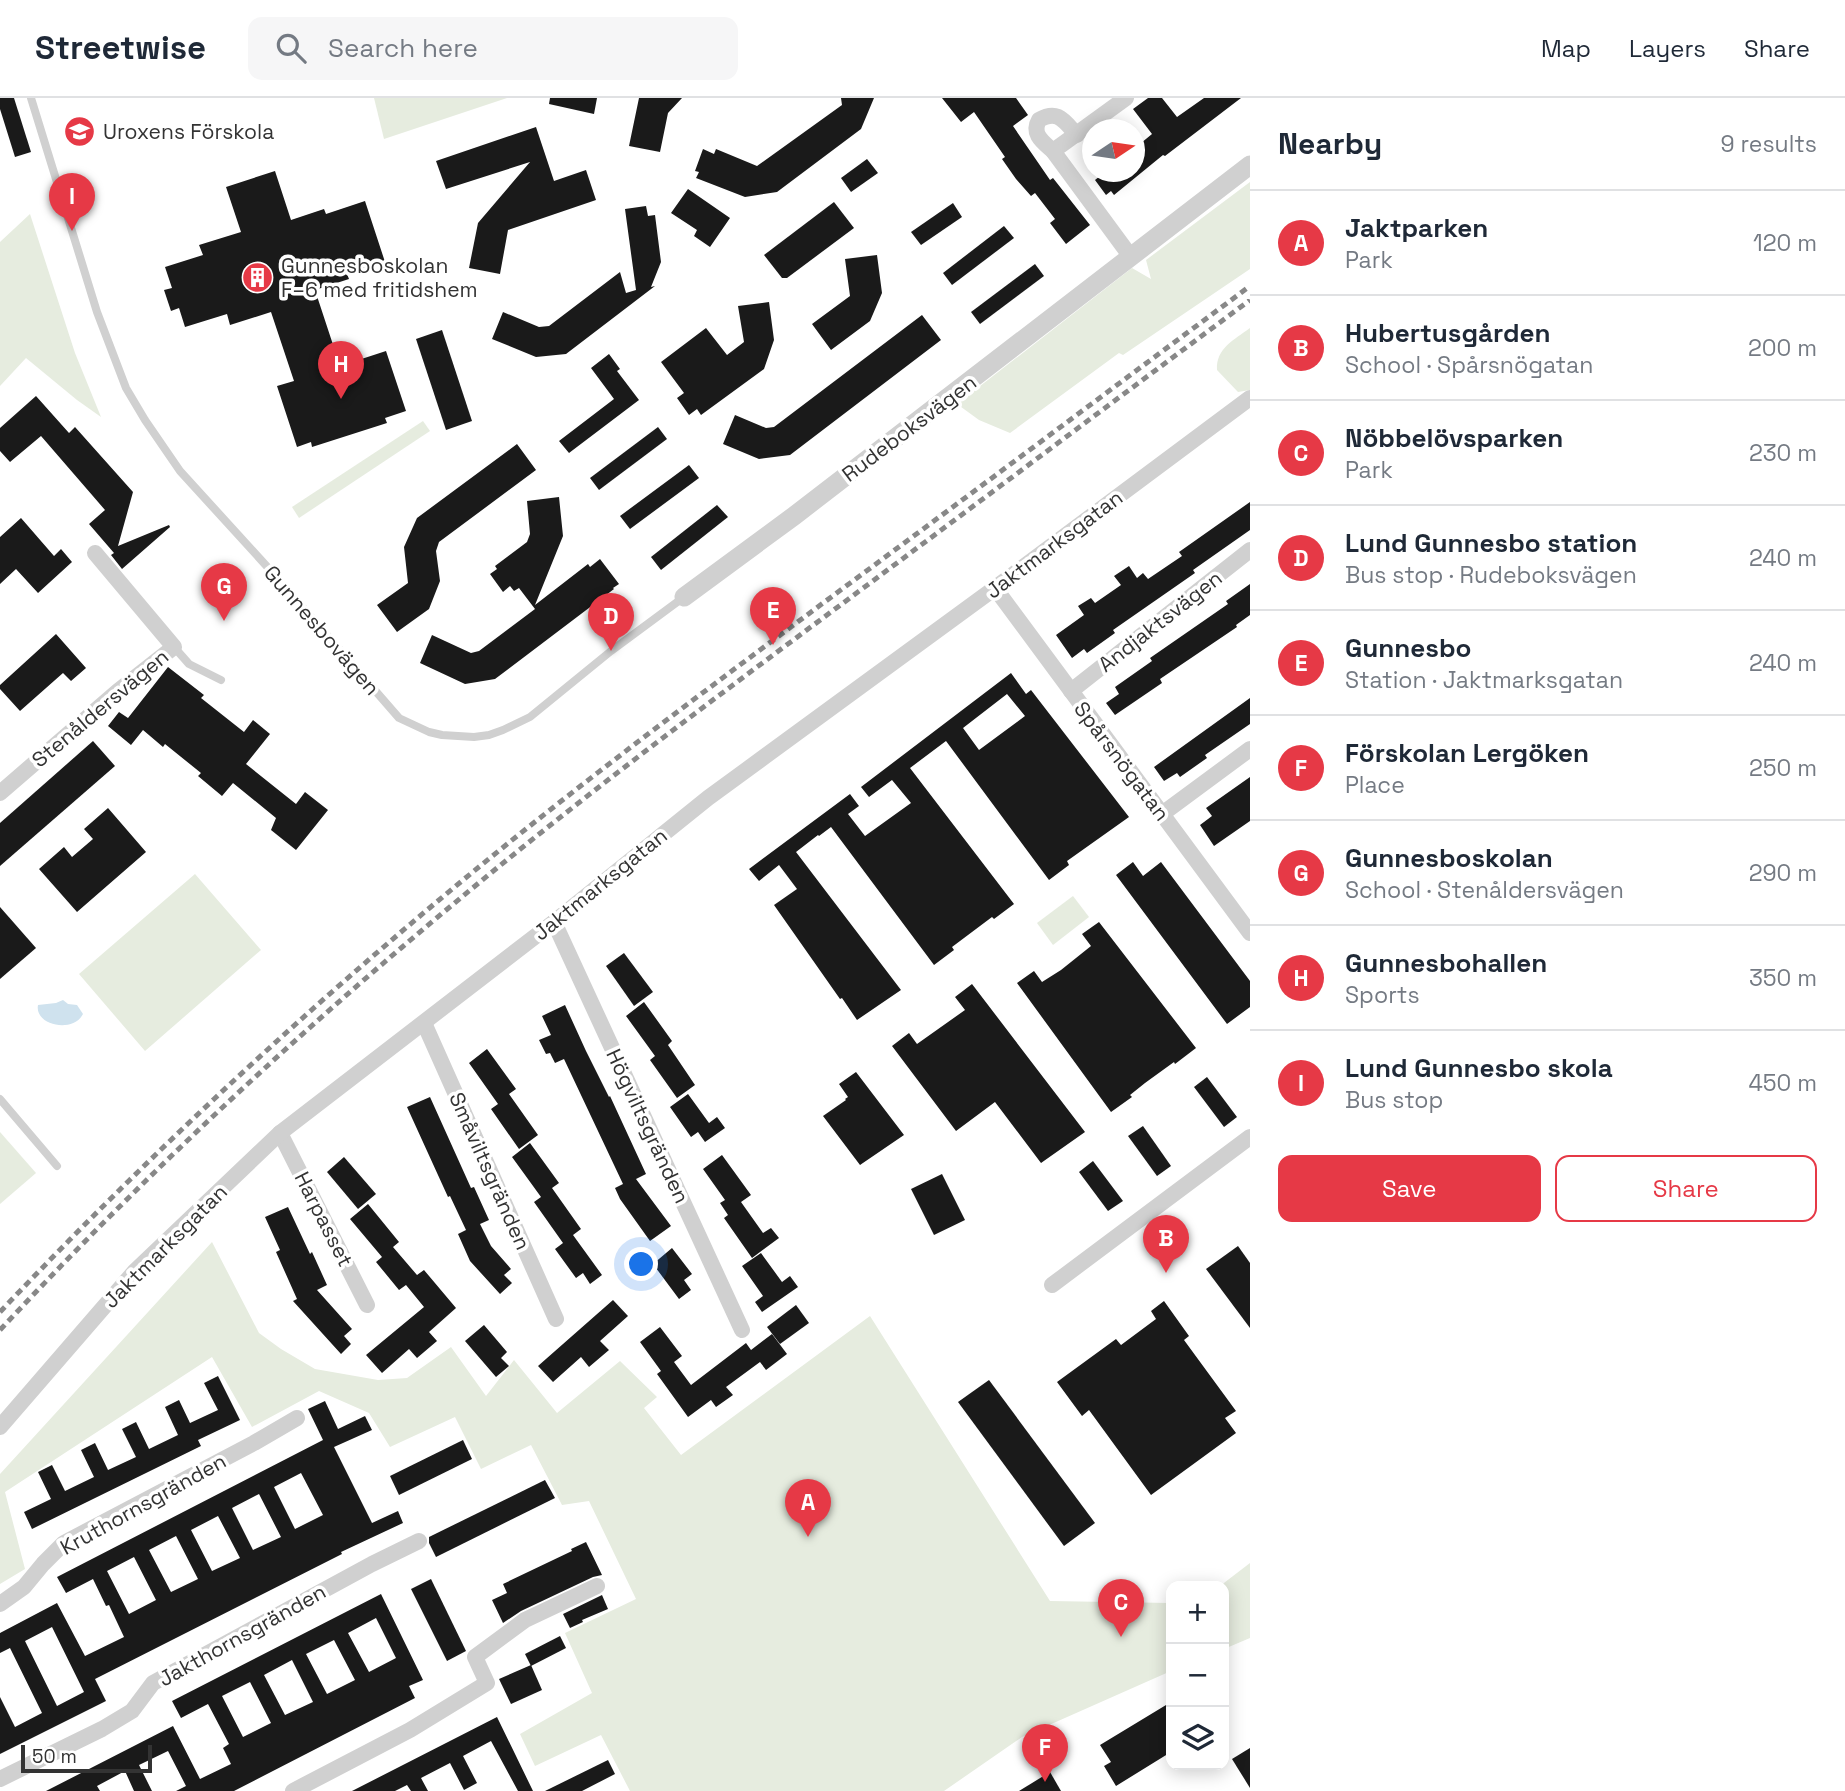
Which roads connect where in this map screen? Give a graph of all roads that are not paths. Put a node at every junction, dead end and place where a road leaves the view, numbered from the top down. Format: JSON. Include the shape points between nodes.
{"nodes":[{"id":1,"x":31,"y":98,"type":"edge"},
{"id":2,"x":1126,"y":98,"type":"edge"},
{"id":3,"x":1077,"y":135,"type":"junction"},
{"id":4,"x":1053,"y":152,"type":"junction"},
{"id":5,"x":1250,"y":165,"type":"edge"},
{"id":6,"x":1131,"y":257,"type":"junction"},
{"id":7,"x":1250,"y":398,"type":"edge"},
{"id":8,"x":1250,"y":551,"type":"edge"},
{"id":9,"x":95,"y":553,"type":"dead end"},
{"id":10,"x":995,"y":588,"type":"junction"},
{"id":11,"x":684,"y":597,"type":"joint"},
{"id":12,"x":174,"y":647,"type":"junction"},
{"id":13,"x":220,"y":680,"type":"dead end"},
{"id":14,"x":1070,"y":691,"type":"junction"},
{"id":15,"x":1250,"y":749,"type":"edge"},
{"id":16,"x":0,"y":793,"type":"edge"},
{"id":17,"x":1162,"y":814,"type":"junction"},
{"id":18,"x":554,"y":922,"type":"junction"},
{"id":19,"x":1250,"y":933,"type":"edge"},
{"id":20,"x":424,"y":1023,"type":"junction"},
{"id":21,"x":0,"y":1099,"type":"edge"},
{"id":22,"x":280,"y":1133,"type":"junction"},
{"id":23,"x":1250,"y":1138,"type":"edge"},
{"id":24,"x":57,"y":1166,"type":"dead end"},
{"id":25,"x":1052,"y":1285,"type":"dead end"},
{"id":26,"x":367,"y":1304,"type":"dead end"},
{"id":27,"x":556,"y":1320,"type":"dead end"},
{"id":28,"x":741,"y":1331,"type":"dead end"},
{"id":29,"x":297,"y":1418,"type":"dead end"},
{"id":30,"x":0,"y":1427,"type":"edge"},
{"id":31,"x":419,"y":1541,"type":"dead end"},
{"id":32,"x":597,"y":1586,"type":"dead end"},
{"id":33,"x":0,"y":1604,"type":"edge"},
{"id":34,"x":0,"y":1779,"type":"edge"},
{"id":35,"x":293,"y":1791,"type":"edge"}],
"edges":[{"from":1,"to":11,"type":"lane","name":"Gunnesbovägen","via":[[97,312],[126,388],[180,471],[399,718],[442,735],[474,737],[503,730],[530,716]]},
{"from":2,"to":3,"type":"street"},
{"from":3,"to":4,"type":"street"},
{"from":3,"to":4,"type":"street","via":[[1060,117],[1038,120],[1035,131]]},
{"from":4,"to":6,"type":"street"},
{"from":5,"to":6,"type":"street","name":"Rudeboksvägen"},
{"from":6,"to":11,"type":"street","name":"Rudeboksvägen"},
{"from":7,"to":10,"type":"street","name":"Jaktmarksgatan"},
{"from":8,"to":14,"type":"street","name":"Andjaktsvägen"},
{"from":9,"to":12,"type":"street","name":"Stenåldersvägen"},
{"from":10,"to":14,"type":"street","name":"Spårsnögatan"},
{"from":10,"to":18,"type":"street","name":"Jaktmarksgatan","via":[[719,790]]},
{"from":12,"to":13,"type":"lane","via":[[189,664]]},
{"from":12,"to":16,"type":"street","name":"Stenåldersvägen"},
{"from":14,"to":17,"type":"street","name":"Spårsnögatan"},
{"from":15,"to":17,"type":"street"},
{"from":17,"to":19,"type":"street","name":"Spårsnögatan"},
{"from":18,"to":20,"type":"street","name":"Jaktmarksgatan"},
{"from":18,"to":28,"type":"street","name":"Högviltsgränden"},
{"from":20,"to":22,"type":"street","name":"Jaktmarksgatan"},
{"from":20,"to":27,"type":"street","name":"Småviltsgränden"},
{"from":21,"to":24,"type":"lane"},
{"from":22,"to":26,"type":"street","name":"Harpasset"},
{"from":22,"to":30,"type":"street","name":"Jaktmarksgatan","via":[[135,1271]]},
{"from":23,"to":25,"type":"street"},
{"from":29,"to":33,"type":"street","name":"Kruthornsgränden","via":[[64,1543],[24,1587]]},
{"from":31,"to":34,"type":"street","name":"Jakthornsgränden","via":[[153,1683],[132,1711]]},
{"from":32,"to":35,"type":"street","via":[[525,1620],[475,1657],[488,1683]]}]}
